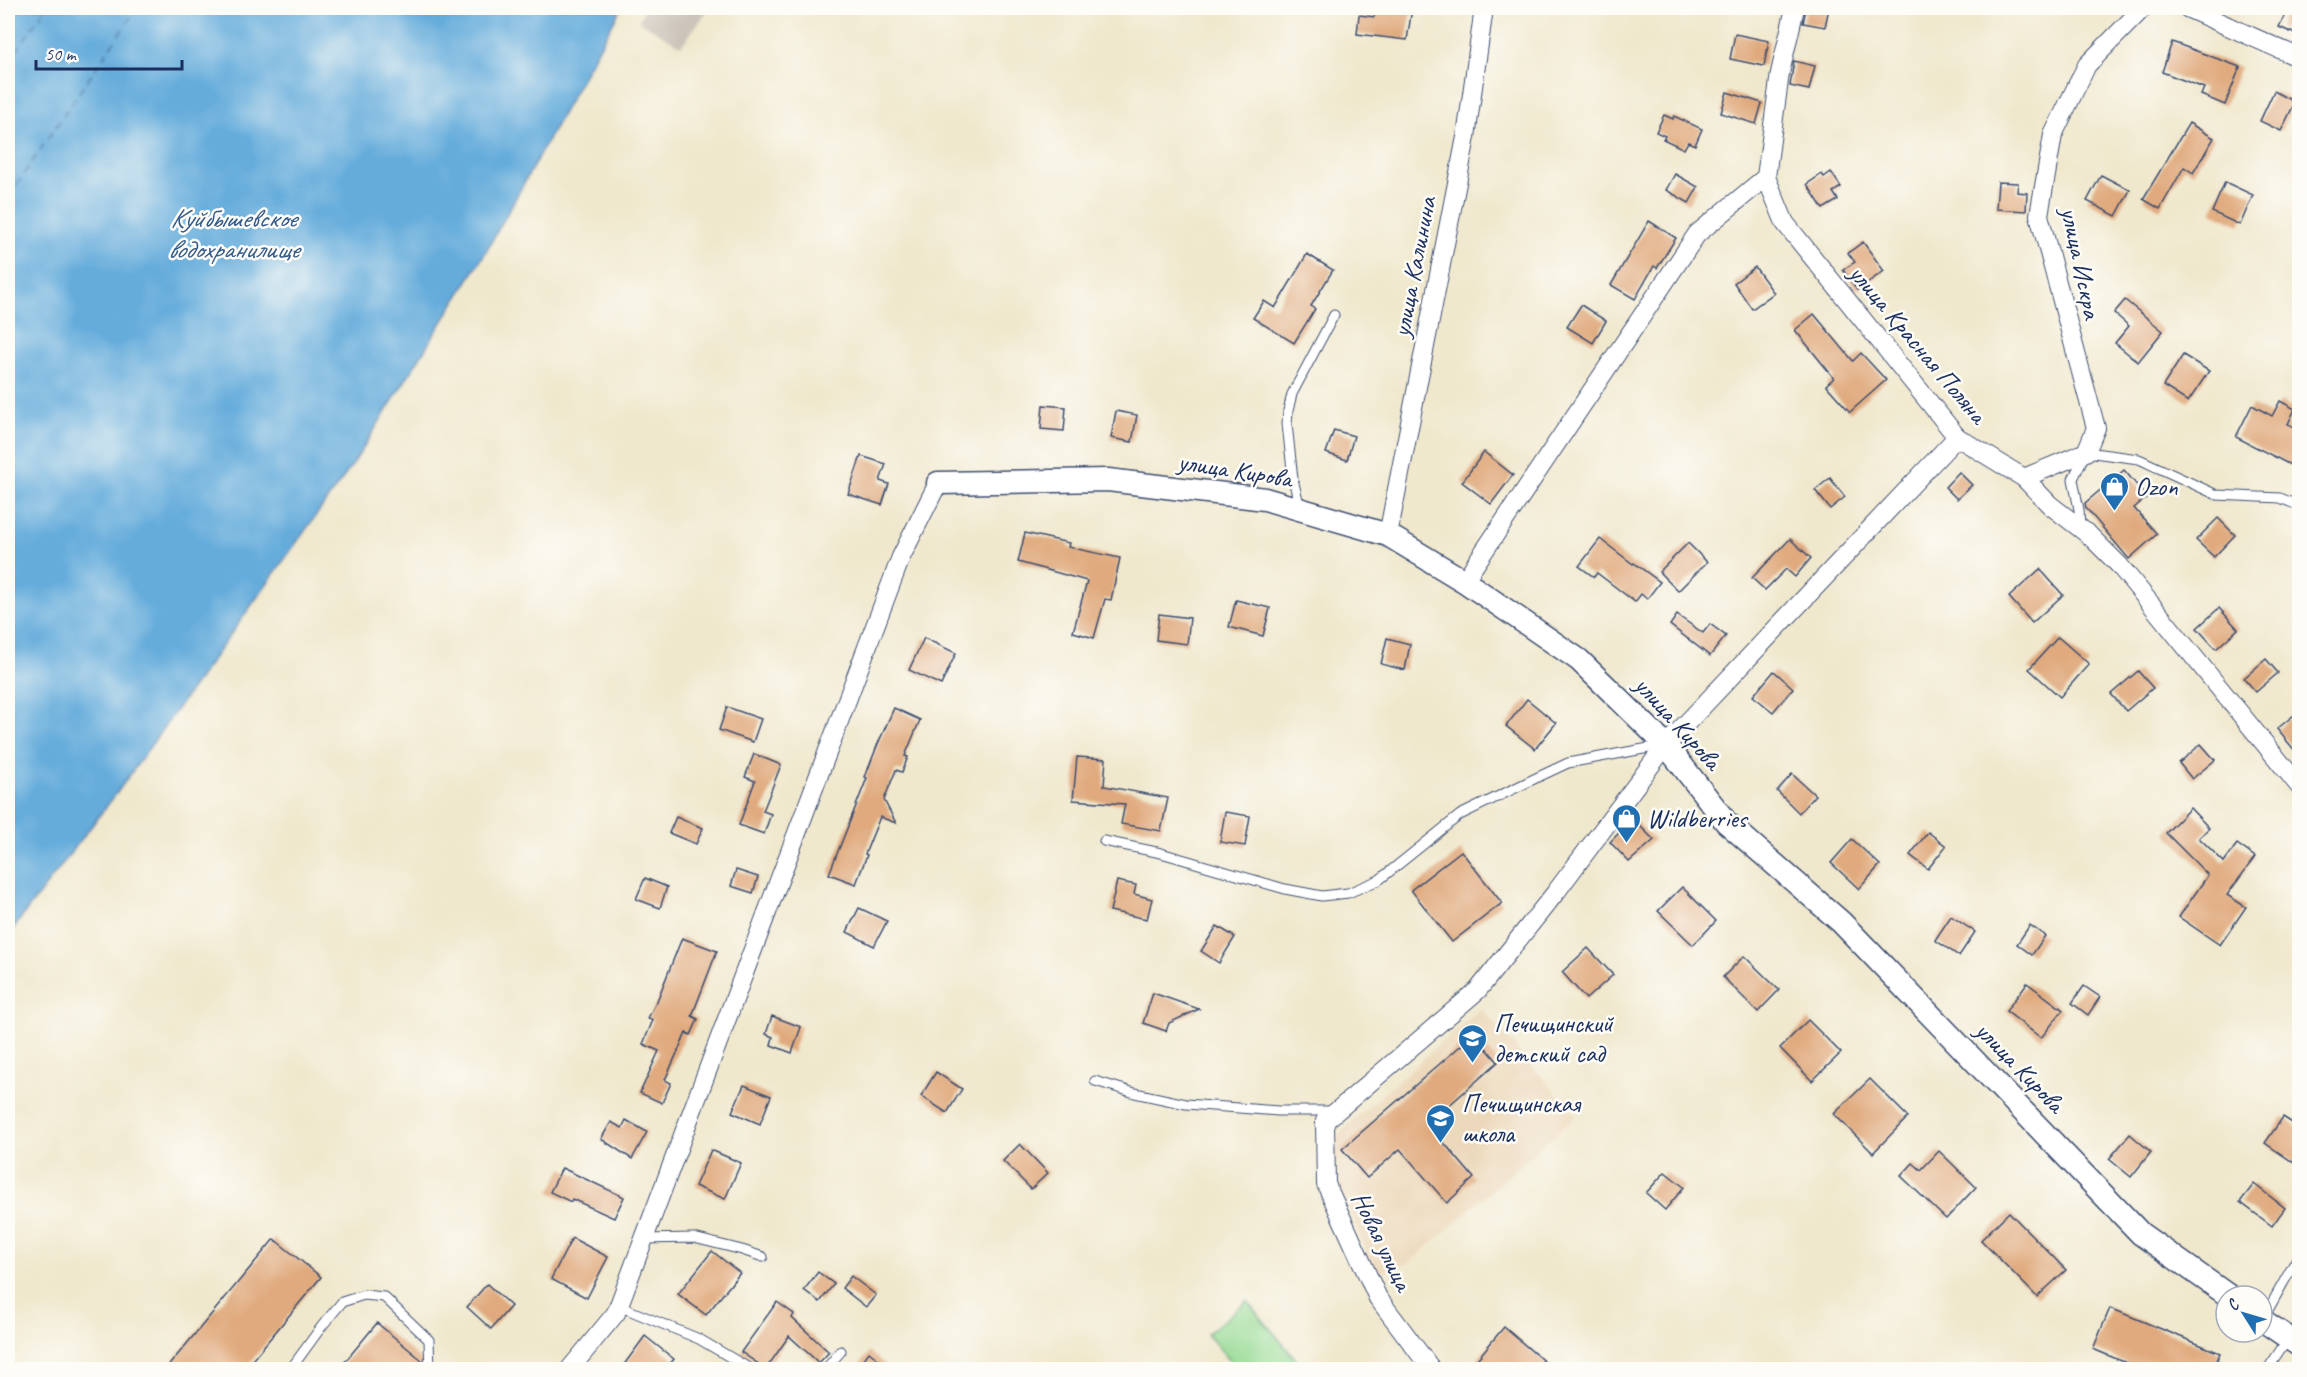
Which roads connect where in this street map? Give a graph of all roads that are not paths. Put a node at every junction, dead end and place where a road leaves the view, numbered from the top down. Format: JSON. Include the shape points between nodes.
{"nodes":[{"id":1,"x":1484,"y":8,"type":"edge"},
{"id":2,"x":1796,"y":8,"type":"edge"},
{"id":3,"x":2143,"y":8,"type":"edge"},
{"id":4,"x":2187,"y":8,"type":"edge"},
{"id":5,"x":2300,"y":58,"type":"edge"},
{"id":6,"x":1766,"y":177,"type":"junction"},
{"id":7,"x":1334,"y":315,"type":"dead end"},
{"id":8,"x":1957,"y":437,"type":"junction"},
{"id":9,"x":2086,"y":452,"type":"junction"},
{"id":10,"x":2024,"y":478,"type":"junction"},
{"id":11,"x":939,"y":483,"type":"joint"},
{"id":12,"x":2300,"y":506,"type":"edge"},
{"id":13,"x":1301,"y":510,"type":"junction"},
{"id":14,"x":2080,"y":528,"type":"junction"},
{"id":15,"x":1388,"y":535,"type":"junction"},
{"id":16,"x":1464,"y":581,"type":"junction"},
{"id":17,"x":1665,"y":745,"type":"junction"},
{"id":18,"x":2300,"y":787,"type":"edge"},
{"id":19,"x":1104,"y":841,"type":"dead end"},
{"id":20,"x":1095,"y":1081,"type":"dead end"},
{"id":21,"x":1330,"y":1116,"type":"junction"},
{"id":22,"x":644,"y":1239,"type":"junction"},
{"id":23,"x":2300,"y":1253,"type":"edge"},
{"id":24,"x":763,"y":1257,"type":"dead end"},
{"id":25,"x":2214,"y":1285,"type":"edge"},
{"id":26,"x":2274,"y":1299,"type":"edge"},
{"id":27,"x":619,"y":1306,"type":"junction"},
{"id":28,"x":2274,"y":1328,"type":"edge"},
{"id":29,"x":2294,"y":1342,"type":"edge"},
{"id":30,"x":841,"y":1351,"type":"dead end"},
{"id":31,"x":570,"y":1369,"type":"edge"},
{"id":32,"x":290,"y":1370,"type":"edge"},
{"id":33,"x":430,"y":1370,"type":"edge"},
{"id":34,"x":752,"y":1370,"type":"edge"},
{"id":35,"x":825,"y":1370,"type":"edge"},
{"id":36,"x":1432,"y":1370,"type":"edge"},
{"id":37,"x":2268,"y":1370,"type":"edge"}],
"edges":[{"from":1,"to":15,"type":"street","name":"улица Калинина","via":[[1466,137]]},
{"from":2,"to":6,"type":"street","via":[[1780,73]]},
{"from":3,"to":9,"type":"street","name":"улица Искра","via":[[2087,65],[2053,135],[2039,215],[2096,428]]},
{"from":4,"to":5,"type":"street"},
{"from":6,"to":8,"type":"street","name":"улица Красная Поляна","via":[[1785,223]]},
{"from":6,"to":16,"type":"street","via":[[1697,234]]},
{"from":7,"to":13,"type":"lane","via":[[1292,394],[1288,411],[1293,479]]},
{"from":8,"to":10,"type":"street","name":"улица Красная Поляна"},
{"from":8,"to":17,"type":"street"},
{"from":9,"to":10,"type":"street"},
{"from":9,"to":12,"type":"lane","via":[[2139,459],[2217,495],[2280,498]]},
{"from":9,"to":14,"type":"lane","via":[[2073,479]]},
{"from":10,"to":14,"type":"street","name":"улица Красная Поляна"},
{"from":11,"to":13,"type":"street","name":"улица Кирова","via":[[1108,480],[1265,499]]},
{"from":11,"to":22,"type":"street","via":[[902,557]]},
{"from":13,"to":15,"type":"street","name":"улица Кирова"},
{"from":14,"to":18,"type":"street","name":"улица Красная Поляна","via":[[2119,565]]},
{"from":15,"to":16,"type":"street","name":"улица Кирова"},
{"from":16,"to":17,"type":"street","name":"улица Кирова","via":[[1579,660]]},
{"from":17,"to":19,"type":"lane","via":[[1568,763],[1460,815],[1379,880],[1348,893],[1322,896],[1285,889],[1161,853]]},
{"from":17,"to":21,"type":"street","via":[[1478,990]]},
{"from":17,"to":25,"type":"street","name":"улица Кирова","via":[[1726,822],[1840,922],[2141,1234]]},
{"from":20,"to":21,"type":"lane","via":[[1186,1104]]},
{"from":21,"to":36,"type":"street","name":"Новая улица","via":[[1326,1184],[1378,1298]]},
{"from":22,"to":24,"type":"lane","via":[[694,1238]]},
{"from":22,"to":27,"type":"street"},
{"from":23,"to":26,"type":"lane"},
{"from":27,"to":31,"type":"street"},
{"from":27,"to":34,"type":"lane","via":[[699,1339]]},
{"from":28,"to":29,"type":"street"},
{"from":29,"to":37,"type":"lane"},
{"from":30,"to":35,"type":"lane"},
{"from":32,"to":33,"type":"lane","via":[[342,1302],[364,1295],[384,1297],[429,1340]]}]}
